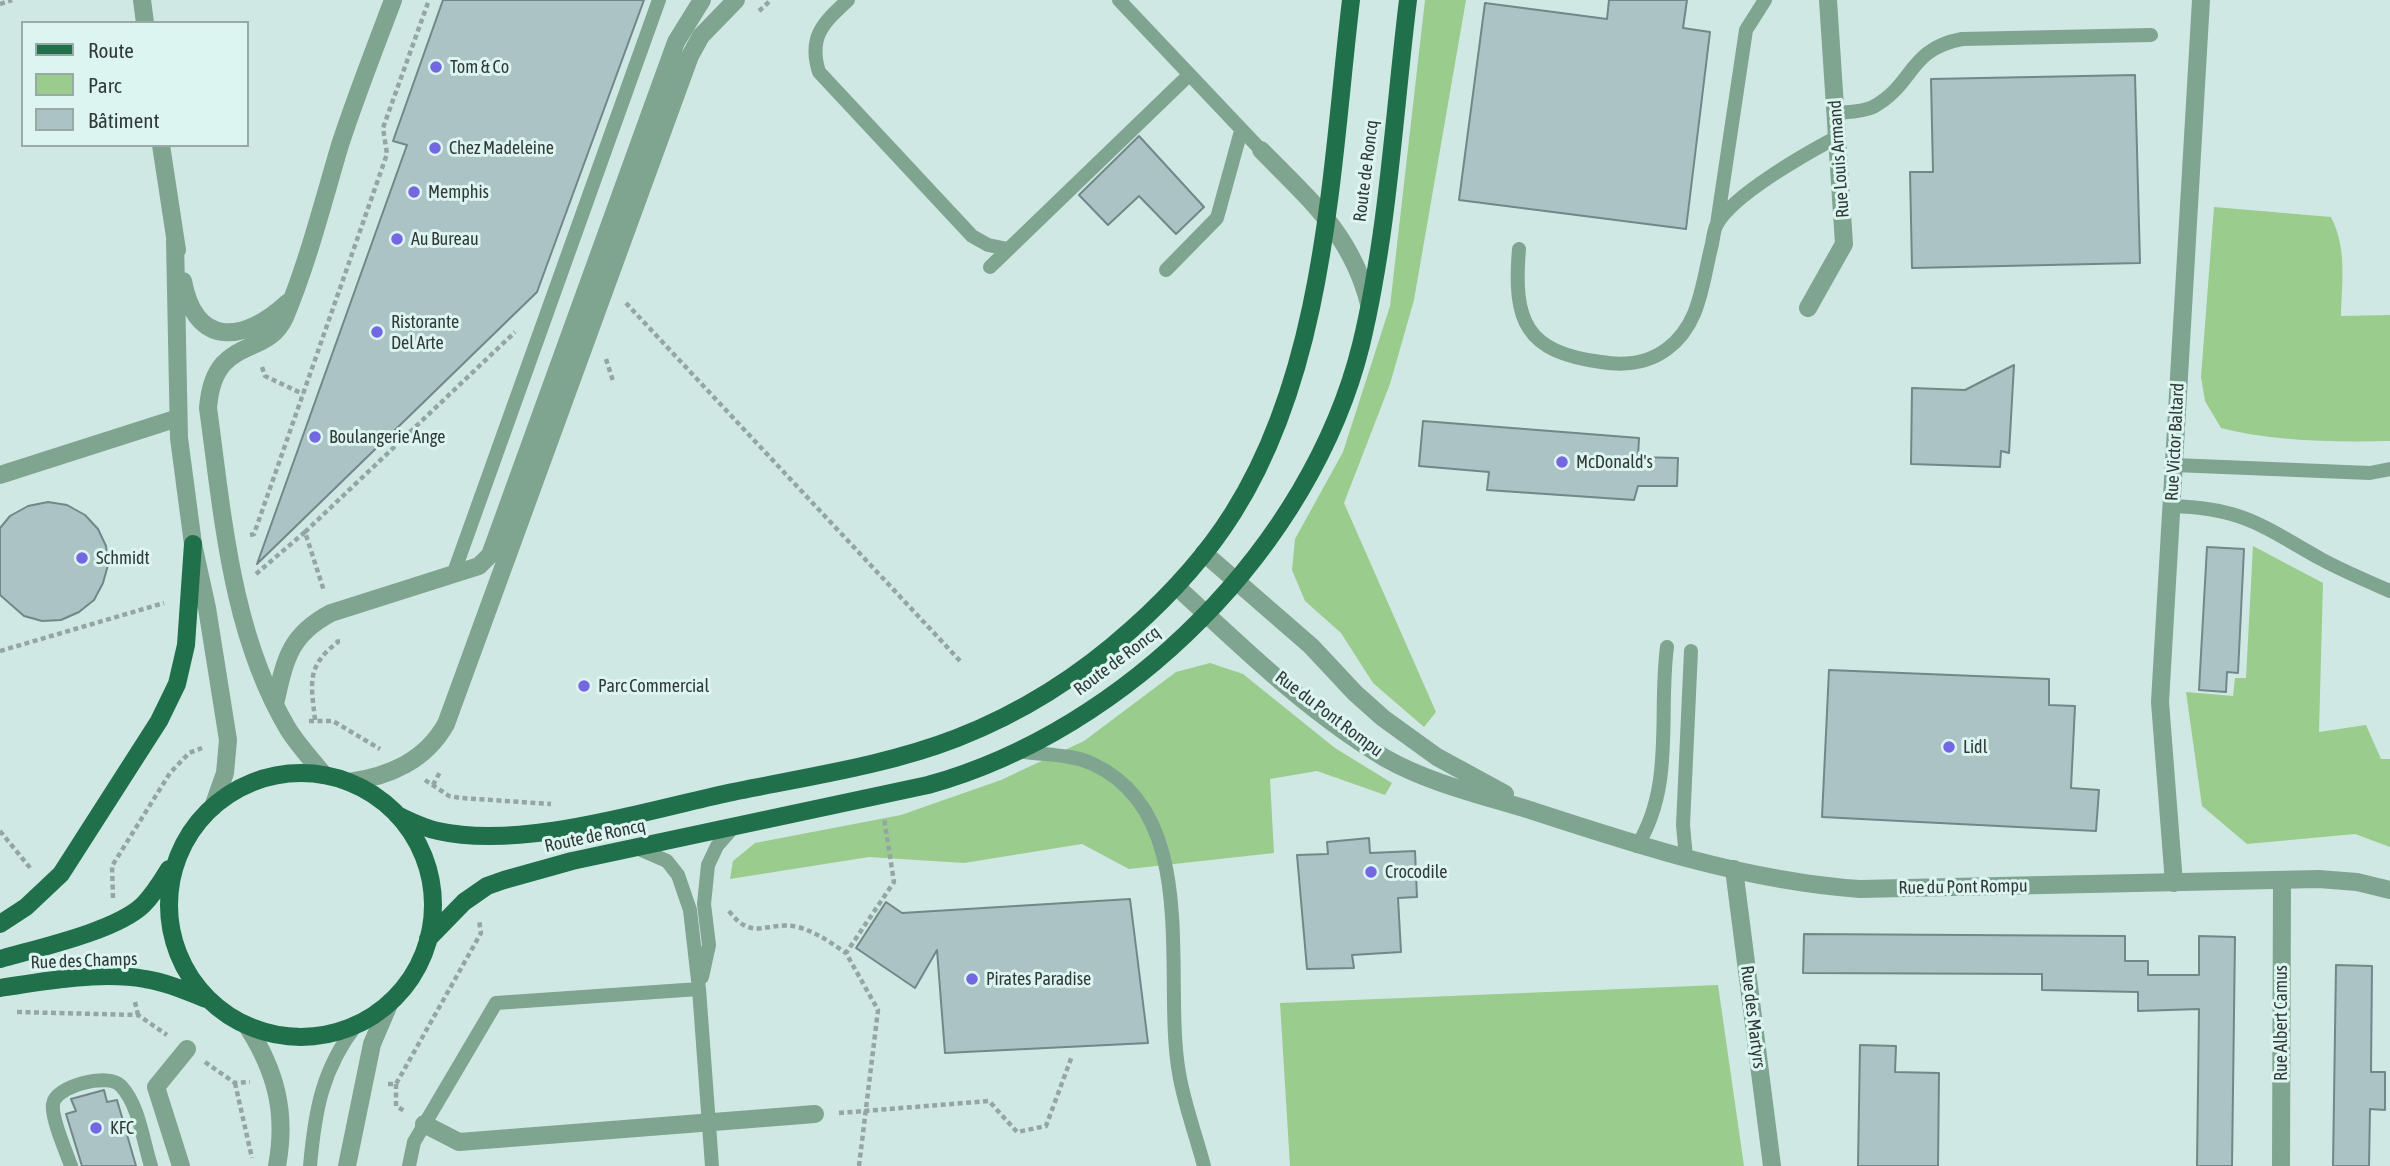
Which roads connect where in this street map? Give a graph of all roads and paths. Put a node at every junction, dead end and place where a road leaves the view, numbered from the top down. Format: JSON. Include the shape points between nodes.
{"nodes":[{"id":1,"x":12,"y":0,"type":"edge"},
{"id":2,"x":142,"y":0,"type":"edge"},
{"id":3,"x":393,"y":0,"type":"edge"},
{"id":4,"x":429,"y":0,"type":"edge"},
{"id":5,"x":659,"y":0,"type":"edge"},
{"id":6,"x":702,"y":0,"type":"edge"},
{"id":7,"x":736,"y":0,"type":"edge"},
{"id":8,"x":848,"y":0,"type":"edge"},
{"id":9,"x":1119,"y":0,"type":"edge"},
{"id":10,"x":1351,"y":0,"type":"edge"},
{"id":11,"x":1408,"y":0,"type":"edge"},
{"id":12,"x":1765,"y":0,"type":"edge"},
{"id":13,"x":1828,"y":0,"type":"edge"},
{"id":14,"x":2201,"y":0,"type":"edge"},
{"id":15,"x":0,"y":4,"type":"edge"},
{"id":16,"x":145,"y":21,"type":"edge"},
{"id":17,"x":2151,"y":35,"type":"dead end"},
{"id":18,"x":1189,"y":75,"type":"junction"},
{"id":19,"x":1836,"y":113,"type":"junction"},
{"id":20,"x":1241,"y":131,"type":"junction"},
{"id":21,"x":1837,"y":137,"type":"junction"},
{"id":22,"x":161,"y":147,"type":"edge"},
{"id":23,"x":1261,"y":150,"type":"joint"},
{"id":24,"x":1325,"y":216,"type":"junction"},
{"id":25,"x":1717,"y":224,"type":"junction"},
{"id":26,"x":175,"y":240,"type":"junction"},
{"id":27,"x":1008,"y":249,"type":"junction"},
{"id":28,"x":1520,"y":249,"type":"dead end"},
{"id":29,"x":990,"y":267,"type":"dead end"},
{"id":30,"x":1166,"y":270,"type":"dead end"},
{"id":31,"x":605,"y":288,"type":"junction"},
{"id":32,"x":290,"y":300,"type":"junction"},
{"id":33,"x":1369,"y":304,"type":"junction"},
{"id":34,"x":1808,"y":308,"type":"dead end"},
{"id":35,"x":538,"y":336,"type":"junction"},
{"id":36,"x":255,"y":342,"type":"junction"},
{"id":37,"x":583,"y":350,"type":"junction"},
{"id":38,"x":613,"y":381,"type":"dead end"},
{"id":39,"x":303,"y":394,"type":"junction"},
{"id":40,"x":178,"y":418,"type":"junction"},
{"id":41,"x":2174,"y":465,"type":"junction"},
{"id":42,"x":2390,"y":469,"type":"edge"},
{"id":43,"x":0,"y":475,"type":"edge"},
{"id":44,"x":2172,"y":506,"type":"junction"},
{"id":45,"x":305,"y":532,"type":"dead end"},
{"id":46,"x":226,"y":542,"type":"junction"},
{"id":47,"x":193,"y":544,"type":"junction"},
{"id":48,"x":1204,"y":553,"type":"junction"},
{"id":49,"x":453,"y":575,"type":"junction"},
{"id":50,"x":1236,"y":579,"type":"junction"},
{"id":51,"x":1176,"y":586,"type":"junction"},
{"id":52,"x":2390,"y":591,"type":"edge"},
{"id":53,"x":167,"y":601,"type":"dead end"},
{"id":54,"x":1206,"y":614,"type":"junction"},
{"id":55,"x":1667,"y":647,"type":"dead end"},
{"id":56,"x":0,"y":651,"type":"edge"},
{"id":57,"x":1691,"y":651,"type":"dead end"},
{"id":58,"x":962,"y":663,"type":"dead end"},
{"id":59,"x":275,"y":704,"type":"junction"},
{"id":60,"x":1019,"y":751,"type":"junction"},
{"id":61,"x":324,"y":775,"type":"junction"},
{"id":62,"x":349,"y":782,"type":"junction"},
{"id":63,"x":433,"y":785,"type":"dead end"},
{"id":64,"x":881,"y":796,"type":"junction"},
{"id":65,"x":460,"y":798,"type":"junction"},
{"id":66,"x":559,"y":805,"type":"dead end"},
{"id":67,"x":213,"y":807,"type":"junction"},
{"id":68,"x":397,"y":815,"type":"junction"},
{"id":69,"x":1545,"y":815,"type":"junction"},
{"id":70,"x":731,"y":830,"type":"junction"},
{"id":71,"x":464,"y":835,"type":"junction"},
{"id":72,"x":1637,"y":846,"type":"junction"},
{"id":73,"x":638,"y":848,"type":"junction"},
{"id":74,"x":179,"y":855,"type":"junction"},
{"id":75,"x":1686,"y":858,"type":"junction"},
{"id":76,"x":1734,"y":869,"type":"junction"},
{"id":77,"x":2282,"y":880,"type":"junction"},
{"id":78,"x":2174,"y":883,"type":"junction"},
{"id":79,"x":2390,"y":890,"type":"edge"},
{"id":80,"x":475,"y":894,"type":"junction"},
{"id":81,"x":728,"y":909,"type":"dead end"},
{"id":82,"x":0,"y":924,"type":"edge"},
{"id":83,"x":428,"y":939,"type":"junction"},
{"id":84,"x":846,"y":953,"type":"junction"},
{"id":85,"x":0,"y":959,"type":"edge"},
{"id":86,"x":0,"y":988,"type":"edge"},
{"id":87,"x":699,"y":989,"type":"junction"},
{"id":88,"x":208,"y":999,"type":"junction"},
{"id":89,"x":390,"y":1002,"type":"junction"},
{"id":90,"x":8,"y":1013,"type":"dead end"},
{"id":91,"x":357,"y":1024,"type":"junction"},
{"id":92,"x":247,"y":1026,"type":"junction"},
{"id":93,"x":187,"y":1049,"type":"junction"},
{"id":94,"x":1072,"y":1056,"type":"dead end"},
{"id":95,"x":276,"y":1081,"type":"junction"},
{"id":96,"x":235,"y":1083,"type":"junction"},
{"id":97,"x":364,"y":1083,"type":"junction"},
{"id":98,"x":866,"y":1111,"type":"junction"},
{"id":99,"x":815,"y":1114,"type":"joint"},
{"id":100,"x":709,"y":1121,"type":"junction"},
{"id":101,"x":424,"y":1124,"type":"junction"},
{"id":102,"x":281,"y":1128,"type":"junction"},
{"id":103,"x":71,"y":1166,"type":"edge"},
{"id":104,"x":151,"y":1166,"type":"edge"},
{"id":105,"x":181,"y":1166,"type":"edge"},
{"id":106,"x":253,"y":1166,"type":"edge"},
{"id":107,"x":277,"y":1166,"type":"edge"},
{"id":108,"x":286,"y":1166,"type":"edge"},
{"id":109,"x":310,"y":1166,"type":"edge"},
{"id":110,"x":347,"y":1166,"type":"edge"},
{"id":111,"x":409,"y":1166,"type":"edge"},
{"id":112,"x":712,"y":1166,"type":"edge"},
{"id":113,"x":859,"y":1166,"type":"edge"},
{"id":114,"x":1204,"y":1166,"type":"edge"},
{"id":115,"x":1772,"y":1166,"type":"edge"},
{"id":116,"x":2281,"y":1166,"type":"edge"}],
"edges":[{"from":1,"to":15,"type":"path"},
{"from":2,"to":16,"type":"street"},
{"from":3,"to":32,"type":"street"},
{"from":4,"to":39,"type":"path","via":[[383,128],[387,154]]},
{"from":5,"to":35,"type":"lane"},
{"from":6,"to":49,"type":"street","via":[[676,43],[495,544],[479,566]]},
{"from":7,"to":31,"type":"street","via":[[701,36],[690,56]]},
{"from":8,"to":27,"type":"lane","via":[[818,33],[813,54],[819,72],[972,236]]},
{"from":9,"to":18,"type":"lane"},
{"from":10,"to":24,"type":"main road","name":"Route de Roncq"},
{"from":11,"to":33,"type":"main road","name":"Route de Roncq"},
{"from":12,"to":25,"type":"lane","via":[[1746,30]]},
{"from":13,"to":19,"type":"street","name":"Rue Louis Armand"},
{"from":14,"to":41,"type":"street","name":"Rue Victor Baltard"},
{"from":17,"to":19,"type":"lane","via":[[1962,39],[1938,44],[1891,94],[1871,108]]},
{"from":18,"to":20,"type":"lane"},
{"from":18,"to":27,"type":"lane"},
{"from":19,"to":21,"type":"street","name":"Rue Louis Armand"},
{"from":20,"to":23,"type":"lane"},
{"from":20,"to":30,"type":"lane","via":[[1217,218]]},
{"from":21,"to":25,"type":"lane","via":[[1788,163]]},
{"from":21,"to":34,"type":"street","name":"Rue Louis Armand","via":[[1844,244]]},
{"from":22,"to":26,"type":"street"},
{"from":23,"to":24,"type":"street"},
{"from":24,"to":33,"type":"street","via":[[1356,262]]},
{"from":24,"to":48,"type":"main road","name":"Route de Roncq","via":[[1302,345],[1282,410],[1241,499]]},
{"from":25,"to":28,"type":"lane","via":[[1701,297],[1682,335],[1645,361],[1621,365],[1567,358],[1543,345],[1529,329],[1521,312],[1517,280]]},
{"from":26,"to":32,"type":"street","via":[[189,305],[214,331],[236,332],[262,323]]},
{"from":26,"to":40,"type":"street"},
{"from":27,"to":29,"type":"lane"},
{"from":31,"to":37,"type":"street"},
{"from":31,"to":58,"type":"path","via":[[625,302]]},
{"from":32,"to":36,"type":"street","via":[[281,325]]},
{"from":33,"to":50,"type":"main road","name":"Route de Roncq","via":[[1353,370],[1318,460],[1283,522]]},
{"from":35,"to":45,"type":"path","via":[[517,330]]},
{"from":35,"to":49,"type":"lane"},
{"from":36,"to":39,"type":"path","via":[[265,376]]},
{"from":36,"to":46,"type":"street","via":[[226,359],[210,392],[208,408]]},
{"from":37,"to":38,"type":"path","via":[[606,359]]},
{"from":37,"to":62,"type":"street","via":[[446,724],[413,761],[379,777]]},
{"from":39,"to":46,"type":"path","via":[[254,534]]},
{"from":40,"to":43,"type":"street"},
{"from":40,"to":47,"type":"street"},
{"from":41,"to":42,"type":"lane","via":[[2370,473]]},
{"from":41,"to":44,"type":"street","name":"Rue Victor Baltard"},
{"from":44,"to":52,"type":"lane","via":[[2208,507],[2261,523],[2323,560]]},
{"from":44,"to":78,"type":"street","name":"Rue Victor Baltard","via":[[2160,702]]},
{"from":46,"to":59,"type":"street","via":[[242,610]]},
{"from":47,"to":67,"type":"street","via":[[228,740],[227,765]]},
{"from":47,"to":82,"type":"main road","via":[[186,645],[169,701],[77,852],[47,889]]},
{"from":48,"to":50,"type":"street","name":"Rue du Pont Rompu"},
{"from":48,"to":51,"type":"main road","name":"Route de Roncq"},
{"from":49,"to":59,"type":"street","via":[[331,613],[312,625],[288,654]]},
{"from":50,"to":54,"type":"main road","name":"Route de Roncq"},
{"from":50,"to":69,"type":"street","name":"Rue du Pont Rompu","via":[[1400,731],[1437,757]]},
{"from":51,"to":54,"type":"street","name":"Rue du Pont Rompu"},
{"from":51,"to":71,"type":"main road","name":"Route de Roncq","via":[[1117,642],[1070,677],[1004,716],[937,745],[574,828]]},
{"from":53,"to":56,"type":"path"},
{"from":54,"to":60,"type":"main road","name":"Route de Roncq","via":[[1112,694]]},
{"from":54,"to":69,"type":"street","name":"Rue du Pont Rompu","via":[[1378,754],[1431,779]]},
{"from":55,"to":72,"type":"lane","via":[[1660,792],[1649,827]]},
{"from":57,"to":75,"type":"lane","via":[[1683,825]]},
{"from":59,"to":61,"type":"street","via":[[293,737]]},
{"from":60,"to":64,"type":"main road","name":"Route de Roncq","via":[[953,778]]},
{"from":60,"to":114,"type":"lane","via":[[1092,763],[1122,784],[1149,816],[1168,877],[1178,1072]]},
{"from":61,"to":62,"type":"main road","name":"Rue des Champs"},
{"from":61,"to":67,"type":"main road","name":"Rue des Champs","via":[[273,776],[241,788]]},
{"from":62,"to":68,"type":"main road","name":"Rue des Champs"},
{"from":63,"to":65,"type":"path"},
{"from":64,"to":70,"type":"main road","name":"Route de Roncq"},
{"from":64,"to":84,"type":"path","via":[[894,882]]},
{"from":65,"to":66,"type":"path"},
{"from":65,"to":71,"type":"path"},
{"from":67,"to":74,"type":"main road","name":"Rue des Champs"},
{"from":68,"to":71,"type":"main road","name":"Route de Roncq","via":[[424,828]]},
{"from":68,"to":83,"type":"main road","via":[[416,842],[428,873],[433,906]]},
{"from":69,"to":72,"type":"street","name":"Rue du Pont Rompu"},
{"from":70,"to":73,"type":"main road","name":"Route de Roncq"},
{"from":70,"to":87,"type":"lane","via":[[708,865],[709,945]]},
{"from":72,"to":75,"type":"street","name":"Rue du Pont Rompu"},
{"from":73,"to":80,"type":"main road","name":"Route de Roncq","via":[[544,869],[486,886]]},
{"from":73,"to":87,"type":"lane","via":[[667,861],[678,875],[690,909]]},
{"from":74,"to":85,"type":"main road","name":"Rue des Champs","via":[[157,888],[130,914]]},
{"from":74,"to":88,"type":"main road","via":[[169,892],[172,932],[185,968]]},
{"from":75,"to":76,"type":"street","name":"Rue du Pont Rompu"},
{"from":76,"to":78,"type":"street","name":"Rue du Pont Rompu","via":[[1860,889]]},
{"from":76,"to":115,"type":"street","name":"Rue des Martyrs"},
{"from":77,"to":78,"type":"street","name":"Rue du Pont Rompu"},
{"from":77,"to":79,"type":"street","name":"Rue du Pont Rompu","via":[[2338,880]]},
{"from":77,"to":116,"type":"street","name":"Rue Albert Camus"},
{"from":80,"to":83,"type":"main road","name":"Route de Roncq"},
{"from":80,"to":97,"type":"path","via":[[481,933],[396,1084]]},
{"from":81,"to":84,"type":"path","via":[[741,927],[795,926],[820,935]]},
{"from":83,"to":89,"type":"main road","via":[[414,973]]},
{"from":84,"to":98,"type":"path","via":[[878,1010]]},
{"from":86,"to":88,"type":"main road","name":"Rue des Champs","via":[[130,977]]},
{"from":87,"to":100,"type":"lane"},
{"from":87,"to":101,"type":"lane","via":[[496,1003]]},
{"from":88,"to":92,"type":"main road"},
{"from":89,"to":91,"type":"main road"},
{"from":89,"to":97,"type":"street","via":[[372,1044]]},
{"from":90,"to":93,"type":"path","via":[[138,1015]]},
{"from":91,"to":92,"type":"main road","via":[[303,1037]]},
{"from":91,"to":109,"type":"lane","via":[[329,1065]]},
{"from":92,"to":95,"type":"street"},
{"from":93,"to":96,"type":"path"},
{"from":93,"to":105,"type":"street","via":[[156,1087]]},
{"from":94,"to":98,"type":"path","via":[[1046,1126],[1017,1132],[989,1101]]},
{"from":95,"to":96,"type":"path"},
{"from":95,"to":102,"type":"street"},
{"from":96,"to":106,"type":"path"},
{"from":97,"to":110,"type":"street"},
{"from":98,"to":99,"type":"path"},
{"from":98,"to":113,"type":"path"},
{"from":99,"to":100,"type":"street"},
{"from":100,"to":101,"type":"street","via":[[459,1142]]},
{"from":100,"to":112,"type":"lane"},
{"from":101,"to":111,"type":"lane"},
{"from":102,"to":107,"type":"street"},
{"from":102,"to":108,"type":"lane"},
{"from":103,"to":104,"type":"lane","via":[[52,1107],[55,1097],[104,1078],[119,1082],[129,1095]]}]}
